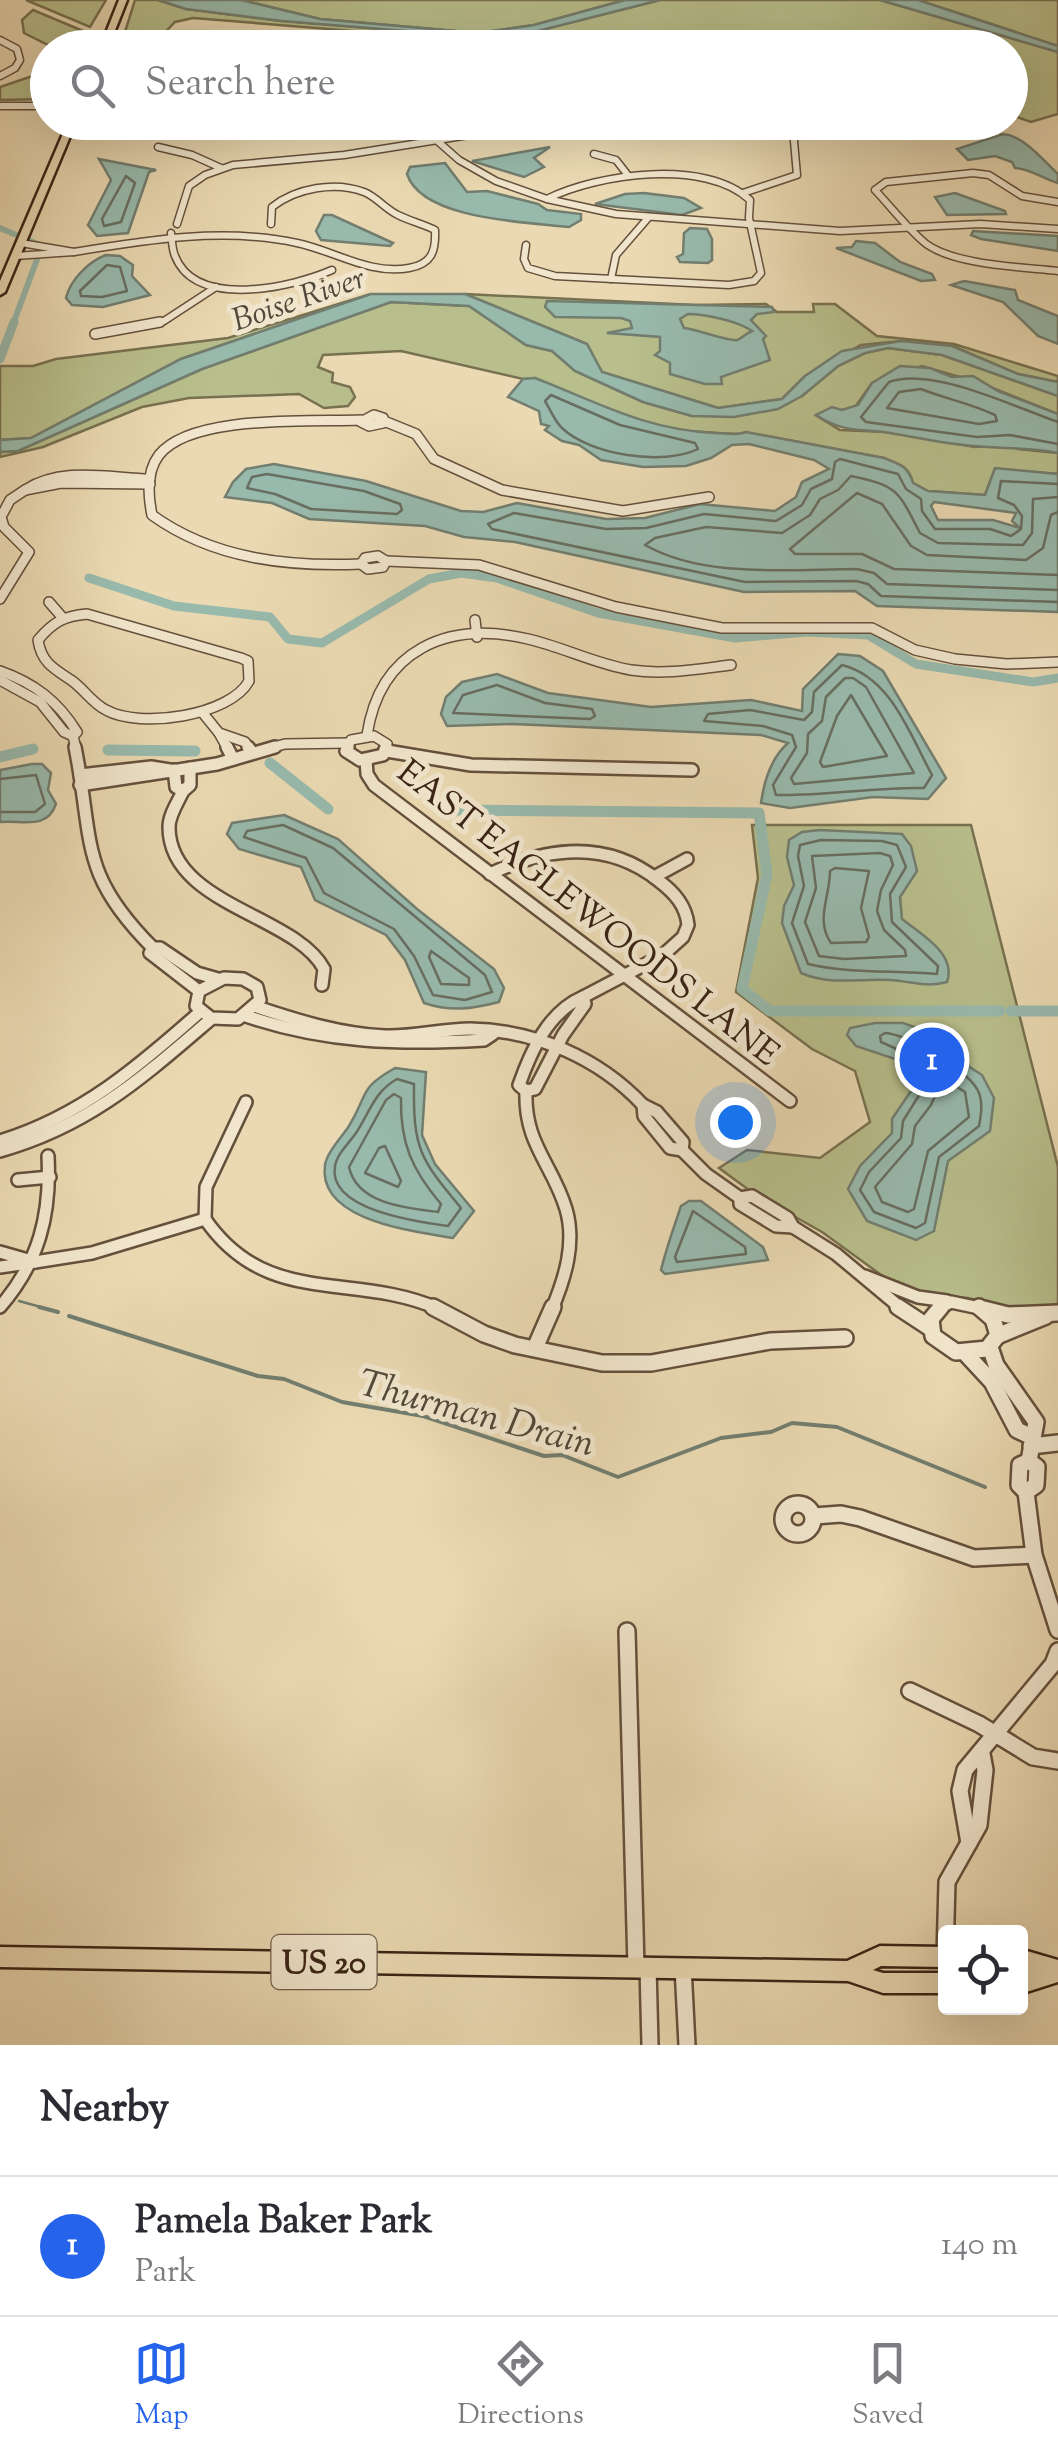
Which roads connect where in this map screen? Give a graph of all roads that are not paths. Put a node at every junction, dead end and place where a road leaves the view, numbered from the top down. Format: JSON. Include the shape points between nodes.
{"nodes":[{"id":1,"x":123,"y":0,"type":"edge"},
{"id":2,"x":111,"y":30,"type":"edge"},
{"id":3,"x":0,"y":40,"type":"edge"},
{"id":4,"x":0,"y":76,"type":"edge"},
{"id":5,"x":0,"y":104,"type":"edge"},
{"id":6,"x":30,"y":104,"type":"edge"},
{"id":7,"x":64,"y":140,"type":"edge"},
{"id":8,"x":449,"y":140,"type":"edge"},
{"id":9,"x":794,"y":140,"type":"edge"},
{"id":10,"x":438,"y":142,"type":"junction"},
{"id":11,"x":158,"y":147,"type":"dead end"},
{"id":12,"x":594,"y":154,"type":"dead end"},
{"id":13,"x":222,"y":168,"type":"junction"},
{"id":14,"x":627,"y":174,"type":"junction"},
{"id":15,"x":744,"y":193,"type":"junction"},
{"id":16,"x":547,"y":199,"type":"junction"},
{"id":17,"x":1058,"y":202,"type":"edge"},
{"id":18,"x":648,"y":218,"type":"junction"},
{"id":19,"x":750,"y":226,"type":"junction"},
{"id":20,"x":913,"y":227,"type":"junction"},
{"id":21,"x":1058,"y":228,"type":"edge"},
{"id":22,"x":260,"y":237,"type":"junction"},
{"id":23,"x":175,"y":238,"type":"junction"},
{"id":24,"x":21,"y":242,"type":"junction"},
{"id":25,"x":526,"y":245,"type":"dead end"},
{"id":26,"x":74,"y":252,"type":"junction"},
{"id":27,"x":16,"y":256,"type":"junction"},
{"id":28,"x":350,"y":262,"type":"junction"},
{"id":29,"x":1058,"y":271,"type":"edge"},
{"id":30,"x":611,"y":279,"type":"junction"},
{"id":31,"x":216,"y":287,"type":"junction"},
{"id":32,"x":0,"y":292,"type":"edge"},
{"id":33,"x":94,"y":334,"type":"dead end"},
{"id":34,"x":150,"y":482,"type":"junction"},
{"id":35,"x":709,"y":497,"type":"dead end"},
{"id":36,"x":5,"y":499,"type":"edge"},
{"id":37,"x":0,"y":599,"type":"edge"},
{"id":38,"x":49,"y":602,"type":"dead end"},
{"id":39,"x":62,"y":618,"type":"junction"},
{"id":40,"x":475,"y":620,"type":"dead end"},
{"id":41,"x":477,"y":637,"type":"junction"},
{"id":42,"x":1058,"y":662,"type":"edge"},
{"id":43,"x":731,"y":664,"type":"dead end"},
{"id":44,"x":0,"y":670,"type":"edge"},
{"id":45,"x":0,"y":680,"type":"edge"},
{"id":46,"x":202,"y":712,"type":"junction"},
{"id":47,"x":219,"y":734,"type":"junction"},
{"id":48,"x":367,"y":735,"type":"junction"},
{"id":49,"x":72,"y":736,"type":"junction"},
{"id":50,"x":348,"y":744,"type":"junction"},
{"id":51,"x":252,"y":752,"type":"junction"},
{"id":52,"x":387,"y":752,"type":"junction"},
{"id":53,"x":233,"y":759,"type":"junction"},
{"id":54,"x":366,"y":760,"type":"junction"},
{"id":55,"x":190,"y":768,"type":"junction"},
{"id":56,"x":174,"y":770,"type":"junction"},
{"id":57,"x":692,"y":770,"type":"dead end"},
{"id":58,"x":80,"y":780,"type":"junction"},
{"id":59,"x":183,"y":791,"type":"junction"},
{"id":60,"x":687,"y":859,"type":"dead end"},
{"id":61,"x":490,"y":874,"type":"junction"},
{"id":62,"x":654,"y":878,"type":"junction"},
{"id":63,"x":152,"y":948,"type":"junction"},
{"id":64,"x":621,"y":974,"type":"junction"},
{"id":65,"x":218,"y":979,"type":"junction"},
{"id":66,"x":322,"y":985,"type":"dead end"},
{"id":67,"x":199,"y":991,"type":"junction"},
{"id":68,"x":583,"y":996,"type":"junction"},
{"id":69,"x":252,"y":1011,"type":"junction"},
{"id":70,"x":205,"y":1015,"type":"junction"},
{"id":71,"x":542,"y":1041,"type":"junction"},
{"id":72,"x":557,"y":1046,"type":"junction"},
{"id":73,"x":526,"y":1091,"type":"junction"},
{"id":74,"x":790,"y":1101,"type":"dead end"},
{"id":75,"x":246,"y":1102,"type":"dead end"},
{"id":76,"x":0,"y":1141,"type":"edge"},
{"id":77,"x":0,"y":1151,"type":"edge"},
{"id":78,"x":48,"y":1156,"type":"dead end"},
{"id":79,"x":50,"y":1177,"type":"junction"},
{"id":80,"x":18,"y":1180,"type":"dead end"},
{"id":81,"x":205,"y":1219,"type":"junction"},
{"id":82,"x":0,"y":1252,"type":"edge"},
{"id":83,"x":35,"y":1262,"type":"junction"},
{"id":84,"x":0,"y":1267,"type":"edge"},
{"id":85,"x":860,"y":1273,"type":"junction"},
{"id":86,"x":951,"y":1302,"type":"junction"},
{"id":87,"x":0,"y":1308,"type":"edge"},
{"id":88,"x":984,"y":1309,"type":"junction"},
{"id":89,"x":1054,"y":1314,"type":"edge"},
{"id":90,"x":930,"y":1328,"type":"junction"},
{"id":91,"x":845,"y":1338,"type":"dead end"},
{"id":92,"x":993,"y":1342,"type":"junction"},
{"id":93,"x":536,"y":1348,"type":"junction"},
{"id":94,"x":966,"y":1354,"type":"junction"},
{"id":95,"x":1026,"y":1410,"type":"junction"},
{"id":96,"x":1008,"y":1415,"type":"junction"},
{"id":97,"x":1058,"y":1443,"type":"edge"},
{"id":98,"x":1031,"y":1448,"type":"junction"},
{"id":99,"x":814,"y":1516,"type":"dead end"},
{"id":100,"x":1034,"y":1555,"type":"junction"},
{"id":101,"x":1057,"y":1621,"type":"edge"},
{"id":102,"x":627,"y":1631,"type":"dead end"},
{"id":103,"x":1058,"y":1652,"type":"edge"},
{"id":104,"x":910,"y":1691,"type":"dead end"},
{"id":105,"x":996,"y":1734,"type":"junction"},
{"id":106,"x":1058,"y":1762,"type":"edge"},
{"id":107,"x":945,"y":1925,"type":"edge"},
{"id":108,"x":938,"y":1957,"type":"edge"},
{"id":109,"x":0,"y":1958,"type":"edge"},
{"id":110,"x":1028,"y":1962,"type":"edge"},
{"id":111,"x":642,"y":1967,"type":"junction"},
{"id":112,"x":683,"y":1967,"type":"junction"},
{"id":113,"x":848,"y":1971,"type":"junction"},
{"id":114,"x":1058,"y":1971,"type":"edge"},
{"id":115,"x":1028,"y":1981,"type":"edge"},
{"id":116,"x":938,"y":1984,"type":"edge"},
{"id":117,"x":650,"y":2045,"type":"edge"},
{"id":118,"x":688,"y":2045,"type":"edge"}],
"edges":[{"from":1,"to":2,"type":"highway"},
{"from":3,"to":4,"type":"street","via":[[17,49],[20,60]]},
{"from":5,"to":6,"type":"street"},
{"from":7,"to":24,"type":"highway"},
{"from":8,"to":10,"type":"street"},
{"from":9,"to":15,"type":"street","via":[[797,175]]},
{"from":10,"to":13,"type":"street"},
{"from":10,"to":16,"type":"street","via":[[482,174]]},
{"from":11,"to":13,"type":"street"},
{"from":12,"to":14,"type":"street","via":[[616,160]]},
{"from":13,"to":23,"type":"street","via":[[184,194]]},
{"from":14,"to":15,"type":"street","via":[[686,177]]},
{"from":14,"to":16,"type":"street","via":[[581,182]]},
{"from":15,"to":19,"type":"street"},
{"from":16,"to":18,"type":"street"},
{"from":17,"to":20,"type":"street","via":[[1022,196],[974,173],[876,185]]},
{"from":18,"to":19,"type":"street"},
{"from":18,"to":30,"type":"street","via":[[616,255]]},
{"from":19,"to":20,"type":"street"},
{"from":19,"to":30,"type":"street","via":[[758,278],[729,285]]},
{"from":20,"to":21,"type":"street"},
{"from":20,"to":29,"type":"street","via":[[945,253]]},
{"from":22,"to":23,"type":"street"},
{"from":22,"to":28,"type":"street"},
{"from":22,"to":28,"type":"street","via":[[272,224],[272,206],[313,190],[360,191],[434,230],[436,245],[426,264],[405,269]]},
{"from":23,"to":26,"type":"street"},
{"from":23,"to":31,"type":"street","via":[[184,271]]},
{"from":24,"to":26,"type":"street"},
{"from":24,"to":27,"type":"highway"},
{"from":25,"to":30,"type":"street","via":[[524,262],[536,272]]},
{"from":26,"to":27,"type":"street"},
{"from":27,"to":32,"type":"highway"},
{"from":28,"to":31,"type":"street","via":[[276,289]]},
{"from":31,"to":33,"type":"street","via":[[164,321]]},
{"from":34,"to":35,"type":"street","via":[[164,450],[198,435],[374,415],[416,434],[434,459],[502,490],[622,511]]},
{"from":34,"to":36,"type":"street","via":[[40,482]]},
{"from":34,"to":42,"type":"street","via":[[152,515],[163,525],[276,563],[361,564],[373,556],[479,565],[616,608],[722,628],[872,628],[935,654],[1017,665]]},
{"from":36,"to":37,"type":"street","via":[[4,527],[29,552]]},
{"from":38,"to":39,"type":"street"},
{"from":39,"to":46,"type":"street","via":[[43,632],[38,655],[110,713]]},
{"from":39,"to":46,"type":"street","via":[[101,614],[241,657],[251,667],[245,687],[222,708]]},
{"from":40,"to":41,"type":"street"},
{"from":41,"to":43,"type":"street","via":[[519,637],[649,672]]},
{"from":41,"to":48,"type":"street","via":[[426,646],[394,667],[373,694]]},
{"from":44,"to":49,"type":"street","via":[[50,696],[67,714]]},
{"from":45,"to":49,"type":"street","via":[[40,702]]},
{"from":46,"to":47,"type":"street"},
{"from":47,"to":51,"type":"street","via":[[245,742]]},
{"from":47,"to":53,"type":"street"},
{"from":48,"to":50,"type":"street"},
{"from":48,"to":52,"type":"street","via":[[384,740]]},
{"from":49,"to":58,"type":"street"},
{"from":50,"to":51,"type":"street","via":[[307,741]]},
{"from":50,"to":54,"type":"street","name":"EAST EAGLEWOODS LANE","via":[[349,755]]},
{"from":51,"to":53,"type":"street"},
{"from":52,"to":54,"type":"street"},
{"from":52,"to":57,"type":"street","via":[[471,765]]},
{"from":53,"to":55,"type":"street"},
{"from":54,"to":61,"type":"street","name":"EAST EAGLEWOODS LANE","via":[[374,785]]},
{"from":55,"to":56,"type":"street"},
{"from":55,"to":59,"type":"street"},
{"from":56,"to":58,"type":"street"},
{"from":56,"to":59,"type":"street"},
{"from":58,"to":63,"type":"street","via":[[90,864],[113,908]]},
{"from":59,"to":66,"type":"street","via":[[169,823],[179,857],[260,924],[310,946],[324,969]]},
{"from":60,"to":62,"type":"street"},
{"from":61,"to":62,"type":"street","via":[[528,856],[578,851],[622,857]]},
{"from":61,"to":64,"type":"street","name":"EAST EAGLEWOODS LANE"},
{"from":62,"to":64,"type":"street","via":[[686,910],[689,925],[683,938]]},
{"from":63,"to":65,"type":"street"},
{"from":63,"to":67,"type":"street","via":[[150,953]]},
{"from":64,"to":68,"type":"street"},
{"from":64,"to":74,"type":"street","name":"EAST EAGLEWOODS LANE"},
{"from":65,"to":67,"type":"street"},
{"from":65,"to":69,"type":"street","via":[[251,982],[260,994]]},
{"from":67,"to":70,"type":"street","via":[[196,1006]]},
{"from":68,"to":71,"type":"street","via":[[564,1006]]},
{"from":68,"to":72,"type":"street","via":[[585,1004]]},
{"from":69,"to":70,"type":"street","via":[[229,1021]]},
{"from":69,"to":71,"type":"street","via":[[304,1035],[368,1045],[484,1040],[494,1034]]},
{"from":70,"to":76,"type":"street","via":[[99,1100]]},
{"from":70,"to":77,"type":"street","via":[[111,1106],[67,1130]]},
{"from":71,"to":72,"type":"street"},
{"from":71,"to":73,"type":"street","via":[[521,1078]]},
{"from":72,"to":73,"type":"street","via":[[535,1089]]},
{"from":72,"to":85,"type":"street","via":[[622,1079],[706,1174],[740,1198],[752,1196],[788,1218]]},
{"from":73,"to":93,"type":"street","via":[[526,1132],[570,1228],[557,1293]]},
{"from":75,"to":81,"type":"street","via":[[206,1187]]},
{"from":78,"to":79,"type":"street"},
{"from":79,"to":80,"type":"street"},
{"from":79,"to":83,"type":"street"},
{"from":81,"to":83,"type":"street","via":[[76,1257]]},
{"from":81,"to":93,"type":"street","via":[[230,1254],[258,1269],[420,1302],[482,1333]]},
{"from":82,"to":83,"type":"street"},
{"from":83,"to":84,"type":"street"},
{"from":83,"to":87,"type":"street"},
{"from":85,"to":86,"type":"street","via":[[918,1297]]},
{"from":85,"to":90,"type":"street"},
{"from":86,"to":88,"type":"street"},
{"from":86,"to":90,"type":"street","via":[[934,1312]]},
{"from":88,"to":89,"type":"street"},
{"from":88,"to":92,"type":"street","via":[[997,1325]]},
{"from":89,"to":92,"type":"street"},
{"from":90,"to":94,"type":"street","via":[[938,1343]]},
{"from":91,"to":93,"type":"street","via":[[748,1344],[652,1364],[594,1362]]},
{"from":92,"to":94,"type":"street"},
{"from":92,"to":95,"type":"street","via":[[996,1364]]},
{"from":94,"to":96,"type":"street","via":[[992,1382]]},
{"from":95,"to":96,"type":"street"},
{"from":95,"to":98,"type":"street","via":[[1036,1422]]},
{"from":96,"to":98,"type":"street"},
{"from":97,"to":98,"type":"street"},
{"from":98,"to":100,"type":"street","via":[[1036,1485],[1026,1492]]},
{"from":99,"to":100,"type":"street","via":[[860,1518],[974,1558]]},
{"from":100,"to":101,"type":"street"},
{"from":102,"to":111,"type":"street"},
{"from":103,"to":105,"type":"street"},
{"from":104,"to":105,"type":"street"},
{"from":105,"to":106,"type":"street","via":[[1032,1757]]},
{"from":105,"to":107,"type":"street","via":[[982,1754],[979,1825],[946,1882]]},
{"from":108,"to":113,"type":"main road","number":"US 20","via":[[880,1956]]},
{"from":109,"to":111,"type":"main road","number":"US 20"},
{"from":110,"to":114,"type":"main road"},
{"from":111,"to":112,"type":"main road","number":"US 20"},
{"from":111,"to":117,"type":"street"},
{"from":112,"to":113,"type":"main road","number":"US 20"},
{"from":112,"to":118,"type":"street"},
{"from":113,"to":116,"type":"main road","number":"US 20","via":[[883,1983]]},
{"from":114,"to":115,"type":"main road"}]}
